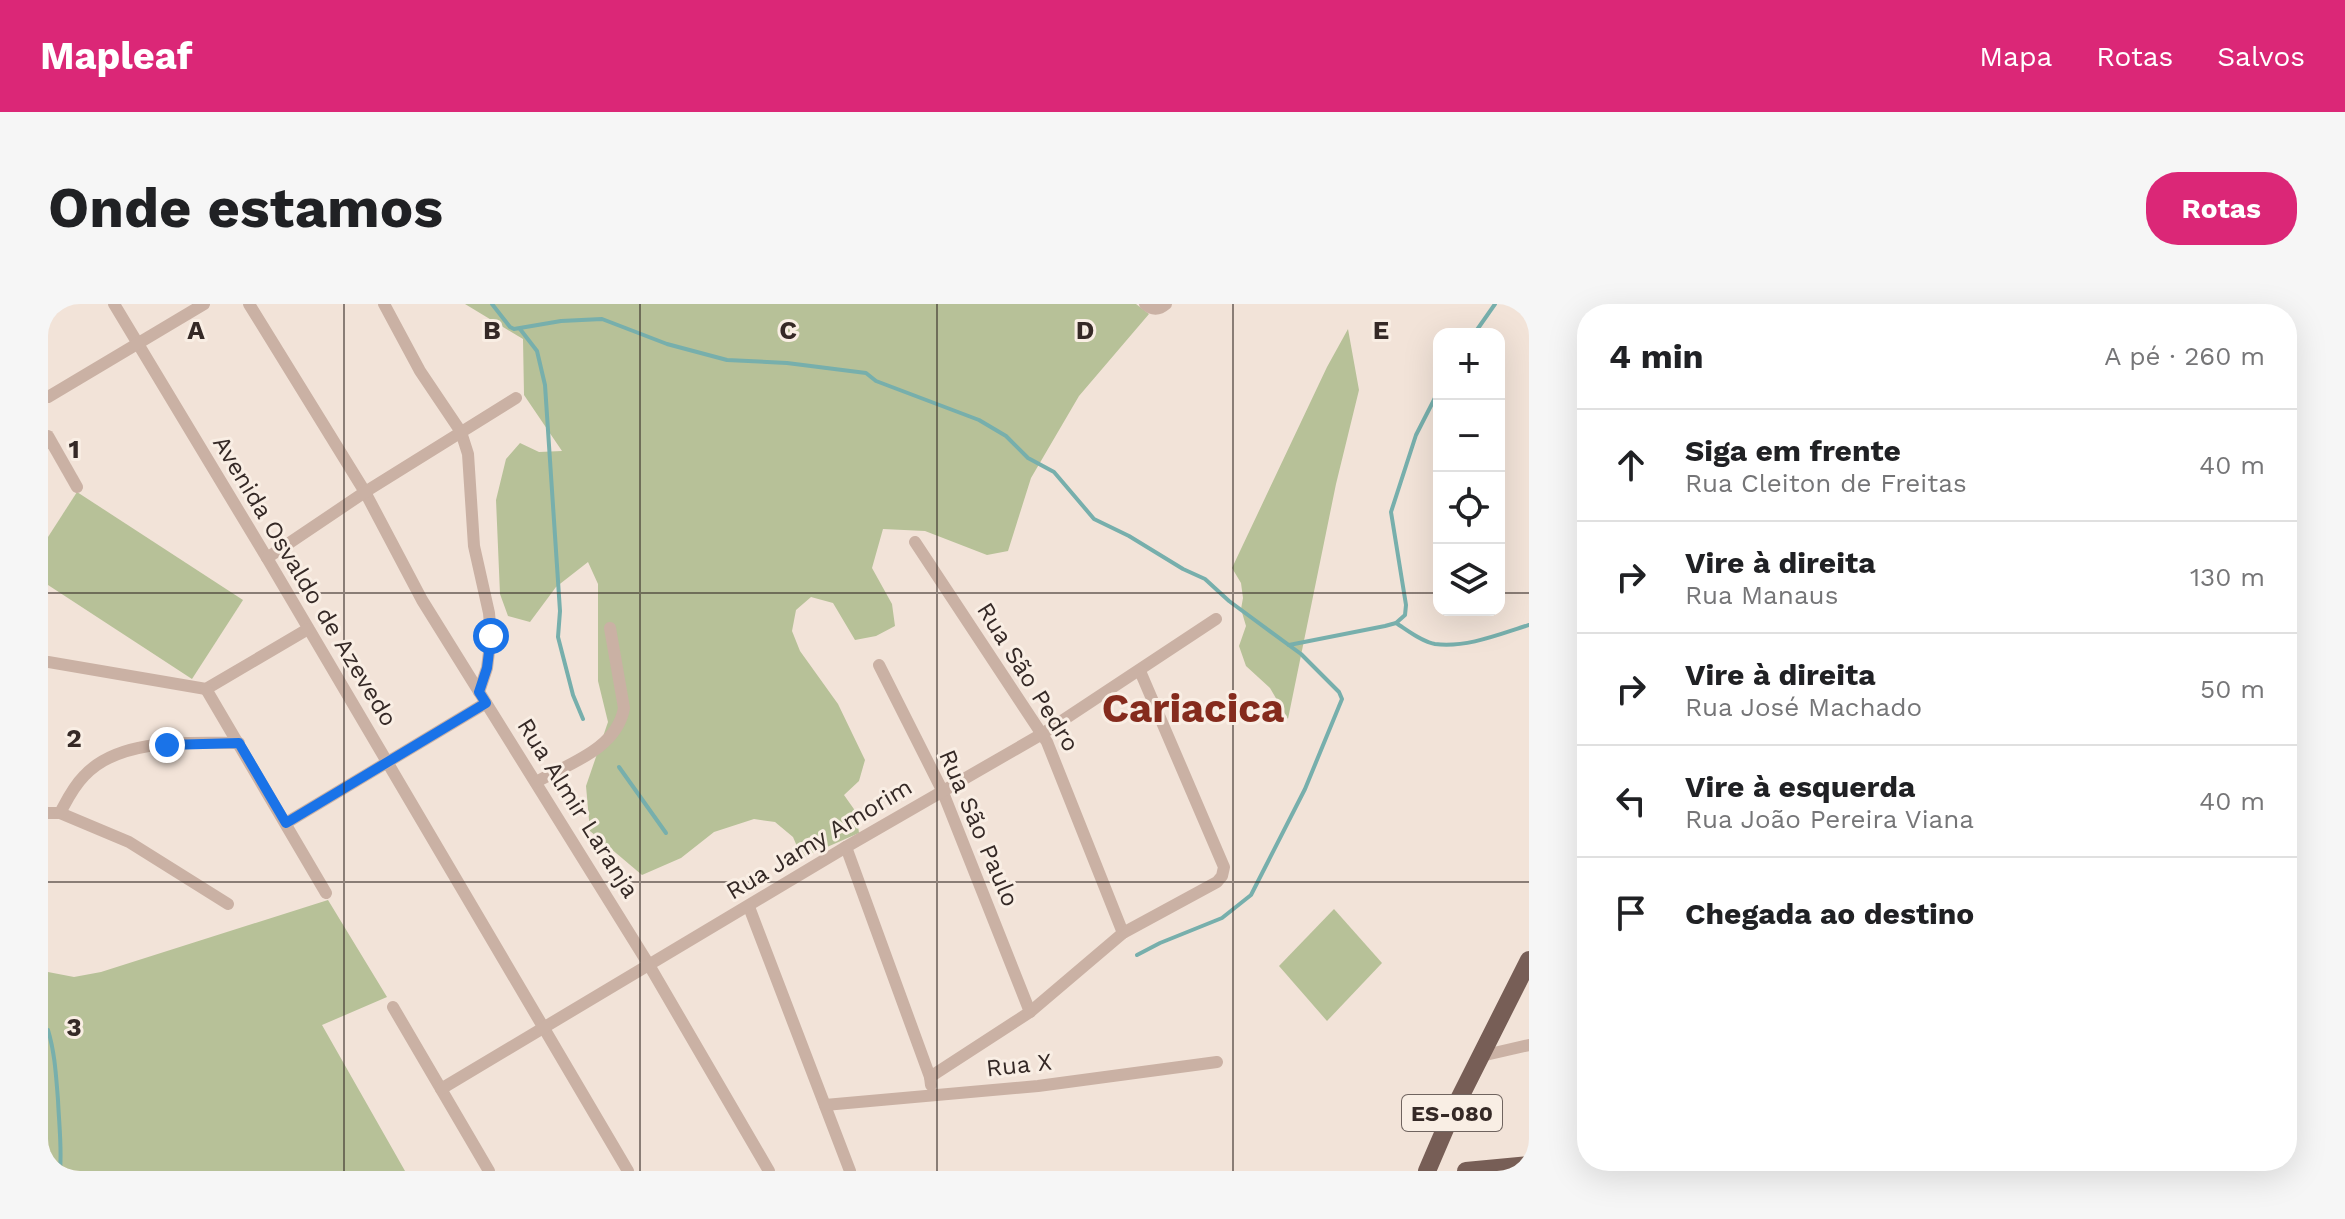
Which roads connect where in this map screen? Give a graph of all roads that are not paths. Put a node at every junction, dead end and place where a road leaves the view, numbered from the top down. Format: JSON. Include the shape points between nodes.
{"nodes":[{"id":1,"x":114,"y":304,"type":"edge"},
{"id":2,"x":204,"y":304,"type":"edge"},
{"id":3,"x":249,"y":304,"type":"edge"},
{"id":4,"x":384,"y":304,"type":"edge"},
{"id":5,"x":1145,"y":304,"type":"edge"},
{"id":6,"x":1165,"y":305,"type":"edge"},
{"id":7,"x":139,"y":345,"type":"junction"},
{"id":8,"x":48,"y":397,"type":"edge"},
{"id":9,"x":516,"y":398,"type":"dead end"},
{"id":10,"x":461,"y":432,"type":"junction"},
{"id":11,"x":48,"y":436,"type":"edge"},
{"id":12,"x":77,"y":487,"type":"dead end"},
{"id":13,"x":365,"y":492,"type":"junction"},
{"id":14,"x":915,"y":542,"type":"dead end"},
{"id":15,"x":267,"y":558,"type":"junction"},
{"id":16,"x":1216,"y":619,"type":"dead end"},
{"id":17,"x":610,"y":628,"type":"dead end"},
{"id":18,"x":308,"y":629,"type":"junction"},
{"id":19,"x":48,"y":662,"type":"edge"},
{"id":20,"x":879,"y":665,"type":"dead end"},
{"id":21,"x":1140,"y":671,"type":"junction"},
{"id":22,"x":206,"y":689,"type":"junction"},
{"id":23,"x":479,"y":692,"type":"junction"},
{"id":24,"x":486,"y":703,"type":"junction"},
{"id":25,"x":1042,"y":734,"type":"junction"},
{"id":26,"x":239,"y":743,"type":"junction"},
{"id":27,"x":387,"y":761,"type":"junction"},
{"id":28,"x":536,"y":782,"type":"junction"},
{"id":29,"x":942,"y":790,"type":"junction"},
{"id":30,"x":54,"y":813,"type":"edge"},
{"id":31,"x":286,"y":823,"type":"junction"},
{"id":32,"x":846,"y":847,"type":"junction"},
{"id":33,"x":326,"y":893,"type":"dead end"},
{"id":34,"x":228,"y":904,"type":"dead end"},
{"id":35,"x":749,"y":907,"type":"junction"},
{"id":36,"x":1123,"y":933,"type":"junction"},
{"id":37,"x":1529,"y":960,"type":"edge"},
{"id":38,"x":649,"y":965,"type":"junction"},
{"id":39,"x":393,"y":1007,"type":"dead end"},
{"id":40,"x":1030,"y":1012,"type":"junction"},
{"id":41,"x":544,"y":1028,"type":"junction"},
{"id":42,"x":1529,"y":1045,"type":"edge"},
{"id":43,"x":1481,"y":1056,"type":"junction"},
{"id":44,"x":1217,"y":1062,"type":"dead end"},
{"id":45,"x":930,"y":1077,"type":"junction"},
{"id":46,"x":441,"y":1089,"type":"junction"},
{"id":47,"x":932,"y":1095,"type":"junction"},
{"id":48,"x":825,"y":1105,"type":"junction"},
{"id":49,"x":1529,"y":1165,"type":"edge"},
{"id":50,"x":489,"y":1171,"type":"edge"},
{"id":51,"x":628,"y":1171,"type":"edge"},
{"id":52,"x":769,"y":1171,"type":"edge"},
{"id":53,"x":850,"y":1171,"type":"edge"},
{"id":54,"x":1427,"y":1171,"type":"edge"},
{"id":55,"x":1466,"y":1171,"type":"edge"}],
"edges":[{"from":1,"to":7,"type":"street","name":"Avenida Osvaldo de Azevedo"},
{"from":2,"to":7,"type":"street"},
{"from":3,"to":13,"type":"street","name":"Rua Almir Laranja"},
{"from":4,"to":10,"type":"street"},
{"from":5,"to":6,"type":"street","via":[[1152,309]]},
{"from":7,"to":8,"type":"street"},
{"from":7,"to":15,"type":"street","name":"Avenida Osvaldo de Azevedo"},
{"from":9,"to":10,"type":"street"},
{"from":10,"to":13,"type":"street"},
{"from":10,"to":23,"type":"street","via":[[470,464],[474,546],[491,636]]},
{"from":11,"to":12,"type":"street"},
{"from":13,"to":15,"type":"street"},
{"from":13,"to":23,"type":"street","name":"Rua Almir Laranja"},
{"from":14,"to":25,"type":"street","name":"Rua São Pedro"},
{"from":15,"to":18,"type":"street","name":"Avenida Osvaldo de Azevedo"},
{"from":16,"to":21,"type":"street","name":"Rua Jamy Amorim"},
{"from":17,"to":28,"type":"street","via":[[624,708],[617,730],[600,747]]},
{"from":18,"to":22,"type":"street"},
{"from":18,"to":27,"type":"street","name":"Avenida Osvaldo de Azevedo"},
{"from":19,"to":22,"type":"street"},
{"from":20,"to":29,"type":"street","name":"Rua São Paulo"},
{"from":21,"to":25,"type":"street","name":"Rua Jamy Amorim"},
{"from":21,"to":36,"type":"street","via":[[1224,867],[1217,882]]},
{"from":22,"to":26,"type":"street"},
{"from":23,"to":24,"type":"street","name":"Rua Almir Laranja"},
{"from":24,"to":27,"type":"street"},
{"from":24,"to":28,"type":"street","name":"Rua Almir Laranja"},
{"from":25,"to":29,"type":"street","name":"Rua Jamy Amorim"},
{"from":25,"to":36,"type":"street","name":"Rua São Pedro"},
{"from":26,"to":30,"type":"street","via":[[167,745],[113,755],[85,775]]},
{"from":26,"to":31,"type":"street"},
{"from":27,"to":31,"type":"street"},
{"from":27,"to":41,"type":"street","name":"Avenida Osvaldo de Azevedo"},
{"from":28,"to":38,"type":"street","name":"Rua Almir Laranja"},
{"from":29,"to":32,"type":"street","name":"Rua Jamy Amorim"},
{"from":29,"to":40,"type":"street","name":"Rua São Paulo"},
{"from":30,"to":34,"type":"street","via":[[129,842]]},
{"from":31,"to":33,"type":"street"},
{"from":32,"to":35,"type":"street","name":"Rua Jamy Amorim"},
{"from":32,"to":45,"type":"street"},
{"from":35,"to":38,"type":"street","name":"Rua Jamy Amorim"},
{"from":35,"to":48,"type":"street"},
{"from":36,"to":40,"type":"street"},
{"from":37,"to":43,"type":"main road","number":"ES-080"},
{"from":38,"to":41,"type":"street","name":"Rua Jamy Amorim"},
{"from":38,"to":52,"type":"street","name":"Rua Almir Laranja"},
{"from":39,"to":46,"type":"street"},
{"from":40,"to":45,"type":"street"},
{"from":41,"to":46,"type":"street","name":"Rua Jamy Amorim"},
{"from":41,"to":51,"type":"street","name":"Avenida Osvaldo de Azevedo"},
{"from":42,"to":43,"type":"street"},
{"from":43,"to":54,"type":"main road","number":"ES-080"},
{"from":44,"to":47,"type":"street","name":"Rua X"},
{"from":45,"to":47,"type":"street"},
{"from":46,"to":50,"type":"street"},
{"from":47,"to":48,"type":"street","name":"Rua X"},
{"from":48,"to":53,"type":"street"},
{"from":49,"to":55,"type":"main road"}]}
